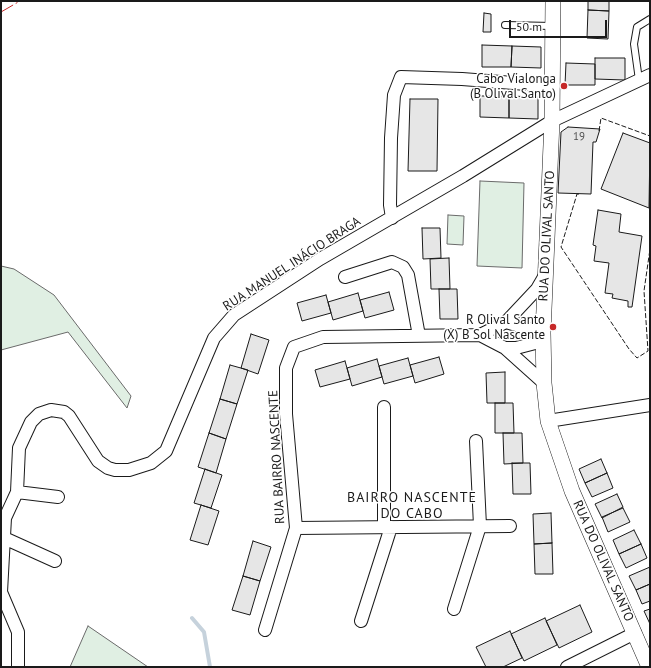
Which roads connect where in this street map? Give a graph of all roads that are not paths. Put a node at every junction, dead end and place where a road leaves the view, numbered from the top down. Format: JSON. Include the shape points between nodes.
{"nodes":[{"id":1,"x":553,"y":1,"type":"edge"},
{"id":2,"x":650,"y":19,"type":"edge"},
{"id":3,"x":505,"y":25,"type":"dead end"},
{"id":4,"x":552,"y":26,"type":"junction"},
{"id":5,"x":650,"y":75,"type":"edge"},
{"id":6,"x":639,"y":80,"type":"junction"},
{"id":7,"x":552,"y":86,"type":"junction"},
{"id":8,"x":552,"y":122,"type":"junction"},
{"id":9,"x":392,"y":218,"type":"junction"},
{"id":10,"x":345,"y":277,"type":"dead end"},
{"id":11,"x":544,"y":277,"type":"junction"},
{"id":12,"x":506,"y":322,"type":"junction"},
{"id":13,"x":480,"y":335,"type":"junction"},
{"id":14,"x":419,"y":336,"type":"junction"},
{"id":15,"x":543,"y":337,"type":"junction"},
{"id":16,"x":505,"y":348,"type":"junction"},
{"id":17,"x":544,"y":383,"type":"junction"},
{"id":18,"x":650,"y":405,"type":"edge"},
{"id":19,"x":384,"y":407,"type":"dead end"},
{"id":20,"x":548,"y":421,"type":"junction"},
{"id":21,"x":476,"y":441,"type":"dead end"},
{"id":22,"x":17,"y":492,"type":"junction"},
{"id":23,"x":58,"y":497,"type":"dead end"},
{"id":24,"x":3,"y":518,"type":"edge"},
{"id":25,"x":480,"y":526,"type":"junction"},
{"id":26,"x":510,"y":526,"type":"dead end"},
{"id":27,"x":388,"y":527,"type":"junction"},
{"id":28,"x":296,"y":528,"type":"junction"},
{"id":29,"x":3,"y":540,"type":"edge"},
{"id":30,"x":55,"y":561,"type":"dead end"},
{"id":31,"x":454,"y":609,"type":"dead end"},
{"id":32,"x":361,"y":621,"type":"dead end"},
{"id":33,"x":265,"y":630,"type":"dead end"},
{"id":34,"x":635,"y":633,"type":"junction"},
{"id":35,"x":18,"y":667,"type":"edge"},
{"id":36,"x":567,"y":667,"type":"edge"},
{"id":37,"x":649,"y":667,"type":"edge"}],
"edges":[{"from":1,"to":4,"type":"street","name":"RUA DO OLIVAL SANTO"},
{"from":2,"to":6,"type":"lane","via":[[637,27],[634,44]]},
{"from":3,"to":4,"type":"lane"},
{"from":4,"to":7,"type":"street","name":"RUA DO OLIVAL SANTO"},
{"from":5,"to":6,"type":"street","name":"RUA MANUEL INÁCIO BRAGA"},
{"from":6,"to":8,"type":"street","name":"RUA MANUEL INÁCIO BRAGA"},
{"from":7,"to":8,"type":"street","name":"RUA DO OLIVAL SANTO"},
{"from":7,"to":9,"type":"street","via":[[401,77],[394,95],[391,131]]},
{"from":8,"to":9,"type":"street","name":"RUA MANUEL INÁCIO BRAGA"},
{"from":8,"to":11,"type":"street","name":"RUA DO OLIVAL SANTO"},
{"from":9,"to":22,"type":"street","name":"RUA MANUEL INÁCIO BRAGA","via":[[320,259],[230,318],[214,338],[166,451],[157,460],[129,470],[108,468],[98,461],[69,416],[64,412],[51,410],[39,414],[31,422],[19,448]]},
{"from":10,"to":14,"type":"street","via":[[392,262],[403,267],[408,275]]},
{"from":11,"to":12,"type":"street","name":"RUA BAIRRO NASCENTE","via":[[537,289]]},
{"from":11,"to":15,"type":"street","name":"RUA DO OLIVAL SANTO"},
{"from":12,"to":13,"type":"street","name":"RUA BAIRRO NASCENTE"},
{"from":12,"to":15,"type":"street"},
{"from":13,"to":14,"type":"street","name":"RUA BAIRRO NASCENTE"},
{"from":13,"to":16,"type":"street","name":"RUA BAIRRO NASCENTE"},
{"from":14,"to":28,"type":"street","name":"RUA BAIRRO NASCENTE","via":[[323,337],[294,347],[286,368],[286,414]]},
{"from":15,"to":16,"type":"street","via":[[516,348]]},
{"from":15,"to":17,"type":"street","name":"RUA DO OLIVAL SANTO"},
{"from":16,"to":17,"type":"street","name":"RUA BAIRRO NASCENTE"},
{"from":17,"to":20,"type":"street","name":"RUA DO OLIVAL SANTO"},
{"from":18,"to":20,"type":"street"},
{"from":19,"to":27,"type":"street"},
{"from":20,"to":34,"type":"street","name":"RUA DO OLIVAL SANTO","via":[[572,492]]},
{"from":21,"to":25,"type":"street"},
{"from":22,"to":23,"type":"street"},
{"from":22,"to":24,"type":"street"},
{"from":24,"to":29,"type":"street"},
{"from":25,"to":26,"type":"street"},
{"from":25,"to":27,"type":"street"},
{"from":25,"to":31,"type":"street"},
{"from":27,"to":28,"type":"street"},
{"from":27,"to":32,"type":"street"},
{"from":28,"to":33,"type":"street","name":"RUA BAIRRO NASCENTE"},
{"from":29,"to":30,"type":"street"},
{"from":29,"to":35,"type":"street","via":[[1,592],[18,632]]},
{"from":34,"to":36,"type":"street"},
{"from":34,"to":37,"type":"street","name":"RUA DO OLIVAL SANTO"}]}
